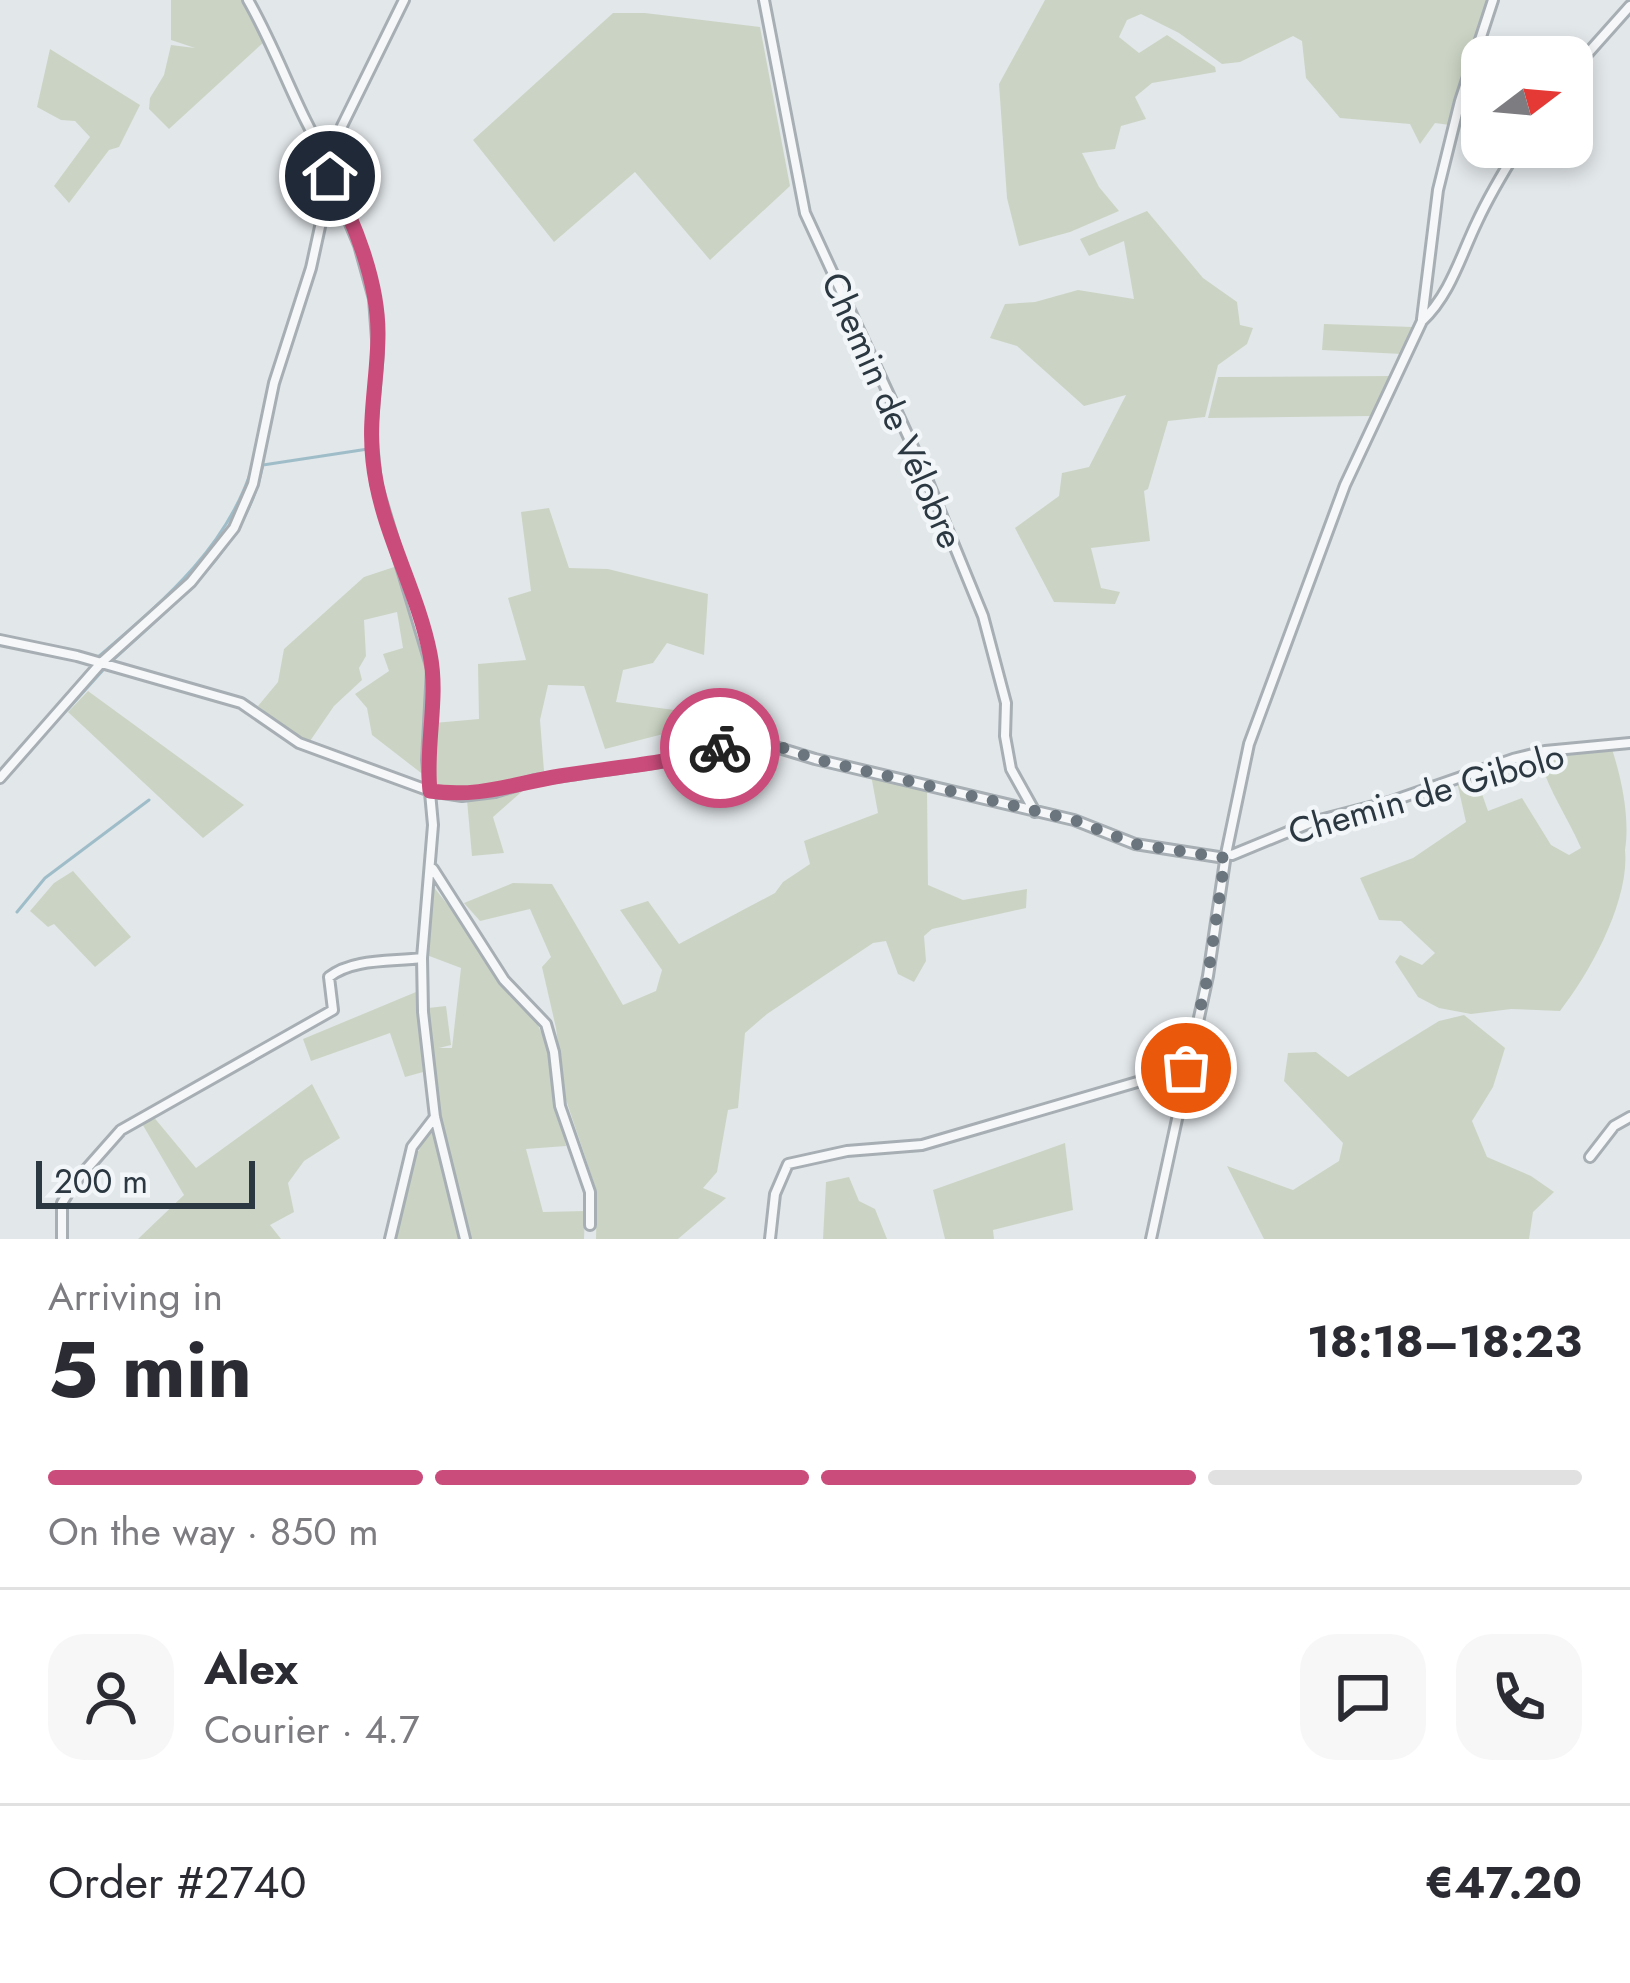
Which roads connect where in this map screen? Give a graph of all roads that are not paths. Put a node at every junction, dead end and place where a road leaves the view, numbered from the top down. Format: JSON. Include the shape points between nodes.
{"nodes":[{"id":1,"x":248,"y":0,"type":"edge"},
{"id":2,"x":404,"y":0,"type":"edge"},
{"id":3,"x":764,"y":0,"type":"edge"},
{"id":4,"x":1493,"y":0,"type":"edge"},
{"id":5,"x":1630,"y":6,"type":"edge"},
{"id":6,"x":1593,"y":47,"type":"edge"},
{"id":7,"x":1507,"y":168,"type":"edge"},
{"id":8,"x":331,"y":171,"type":"junction"},
{"id":9,"x":1421,"y":321,"type":"junction"},
{"id":10,"x":0,"y":640,"type":"edge"},
{"id":11,"x":100,"y":663,"type":"junction"},
{"id":12,"x":1630,"y":742,"type":"edge"},
{"id":13,"x":0,"y":778,"type":"edge"},
{"id":14,"x":430,"y":791,"type":"junction"},
{"id":15,"x":1036,"y":813,"type":"junction"},
{"id":16,"x":1226,"y":856,"type":"junction"},
{"id":17,"x":431,"y":866,"type":"junction"},
{"id":18,"x":422,"y":958,"type":"junction"},
{"id":19,"x":1186,"y":1068,"type":"junction"},
{"id":20,"x":435,"y":1117,"type":"junction"},
{"id":21,"x":1630,"y":1117,"type":"edge"},
{"id":22,"x":1590,"y":1157,"type":"dead end"},
{"id":23,"x":590,"y":1225,"type":"dead end"},
{"id":24,"x":62,"y":1239,"type":"edge"},
{"id":25,"x":390,"y":1239,"type":"edge"},
{"id":26,"x":465,"y":1239,"type":"edge"},
{"id":27,"x":770,"y":1239,"type":"edge"},
{"id":28,"x":1151,"y":1239,"type":"edge"}],
"edges":[{"from":1,"to":8,"type":"street"},
{"from":2,"to":8,"type":"street","via":[[342,126]]},
{"from":3,"to":15,"type":"street","name":"Chemin de Vélobre","via":[[805,213],[983,616],[1006,703],[1011,769]]},
{"from":4,"to":9,"type":"street","via":[[1438,190]]},
{"from":5,"to":6,"type":"street"},
{"from":7,"to":9,"type":"street","via":[[1451,281]]},
{"from":8,"to":11,"type":"street","via":[[248,501],[190,583]]},
{"from":8,"to":14,"type":"street","via":[[374,299],[373,458],[429,650]]},
{"from":9,"to":16,"type":"street","via":[[1277,660],[1245,757]]},
{"from":10,"to":11,"type":"street"},
{"from":11,"to":13,"type":"street"},
{"from":11,"to":14,"type":"street","via":[[241,703],[299,743]]},
{"from":12,"to":16,"type":"street","name":"Chemin de Gibolo","via":[[1513,759]]},
{"from":14,"to":15,"type":"street","via":[[495,792],[756,741]]},
{"from":14,"to":17,"type":"street"},
{"from":15,"to":16,"type":"street","via":[[1135,844]]},
{"from":16,"to":19,"type":"street"},
{"from":17,"to":18,"type":"street"},
{"from":17,"to":23,"type":"street","via":[[504,980],[546,1024],[560,1106],[590,1192]]},
{"from":18,"to":20,"type":"street"},
{"from":18,"to":24,"type":"street","via":[[334,972],[333,1010],[121,1130],[62,1203]]},
{"from":19,"to":27,"type":"street","via":[[934,1142],[788,1164]]},
{"from":19,"to":28,"type":"street"},
{"from":20,"to":25,"type":"street","via":[[412,1148]]},
{"from":20,"to":26,"type":"street"},
{"from":21,"to":22,"type":"street"}]}
